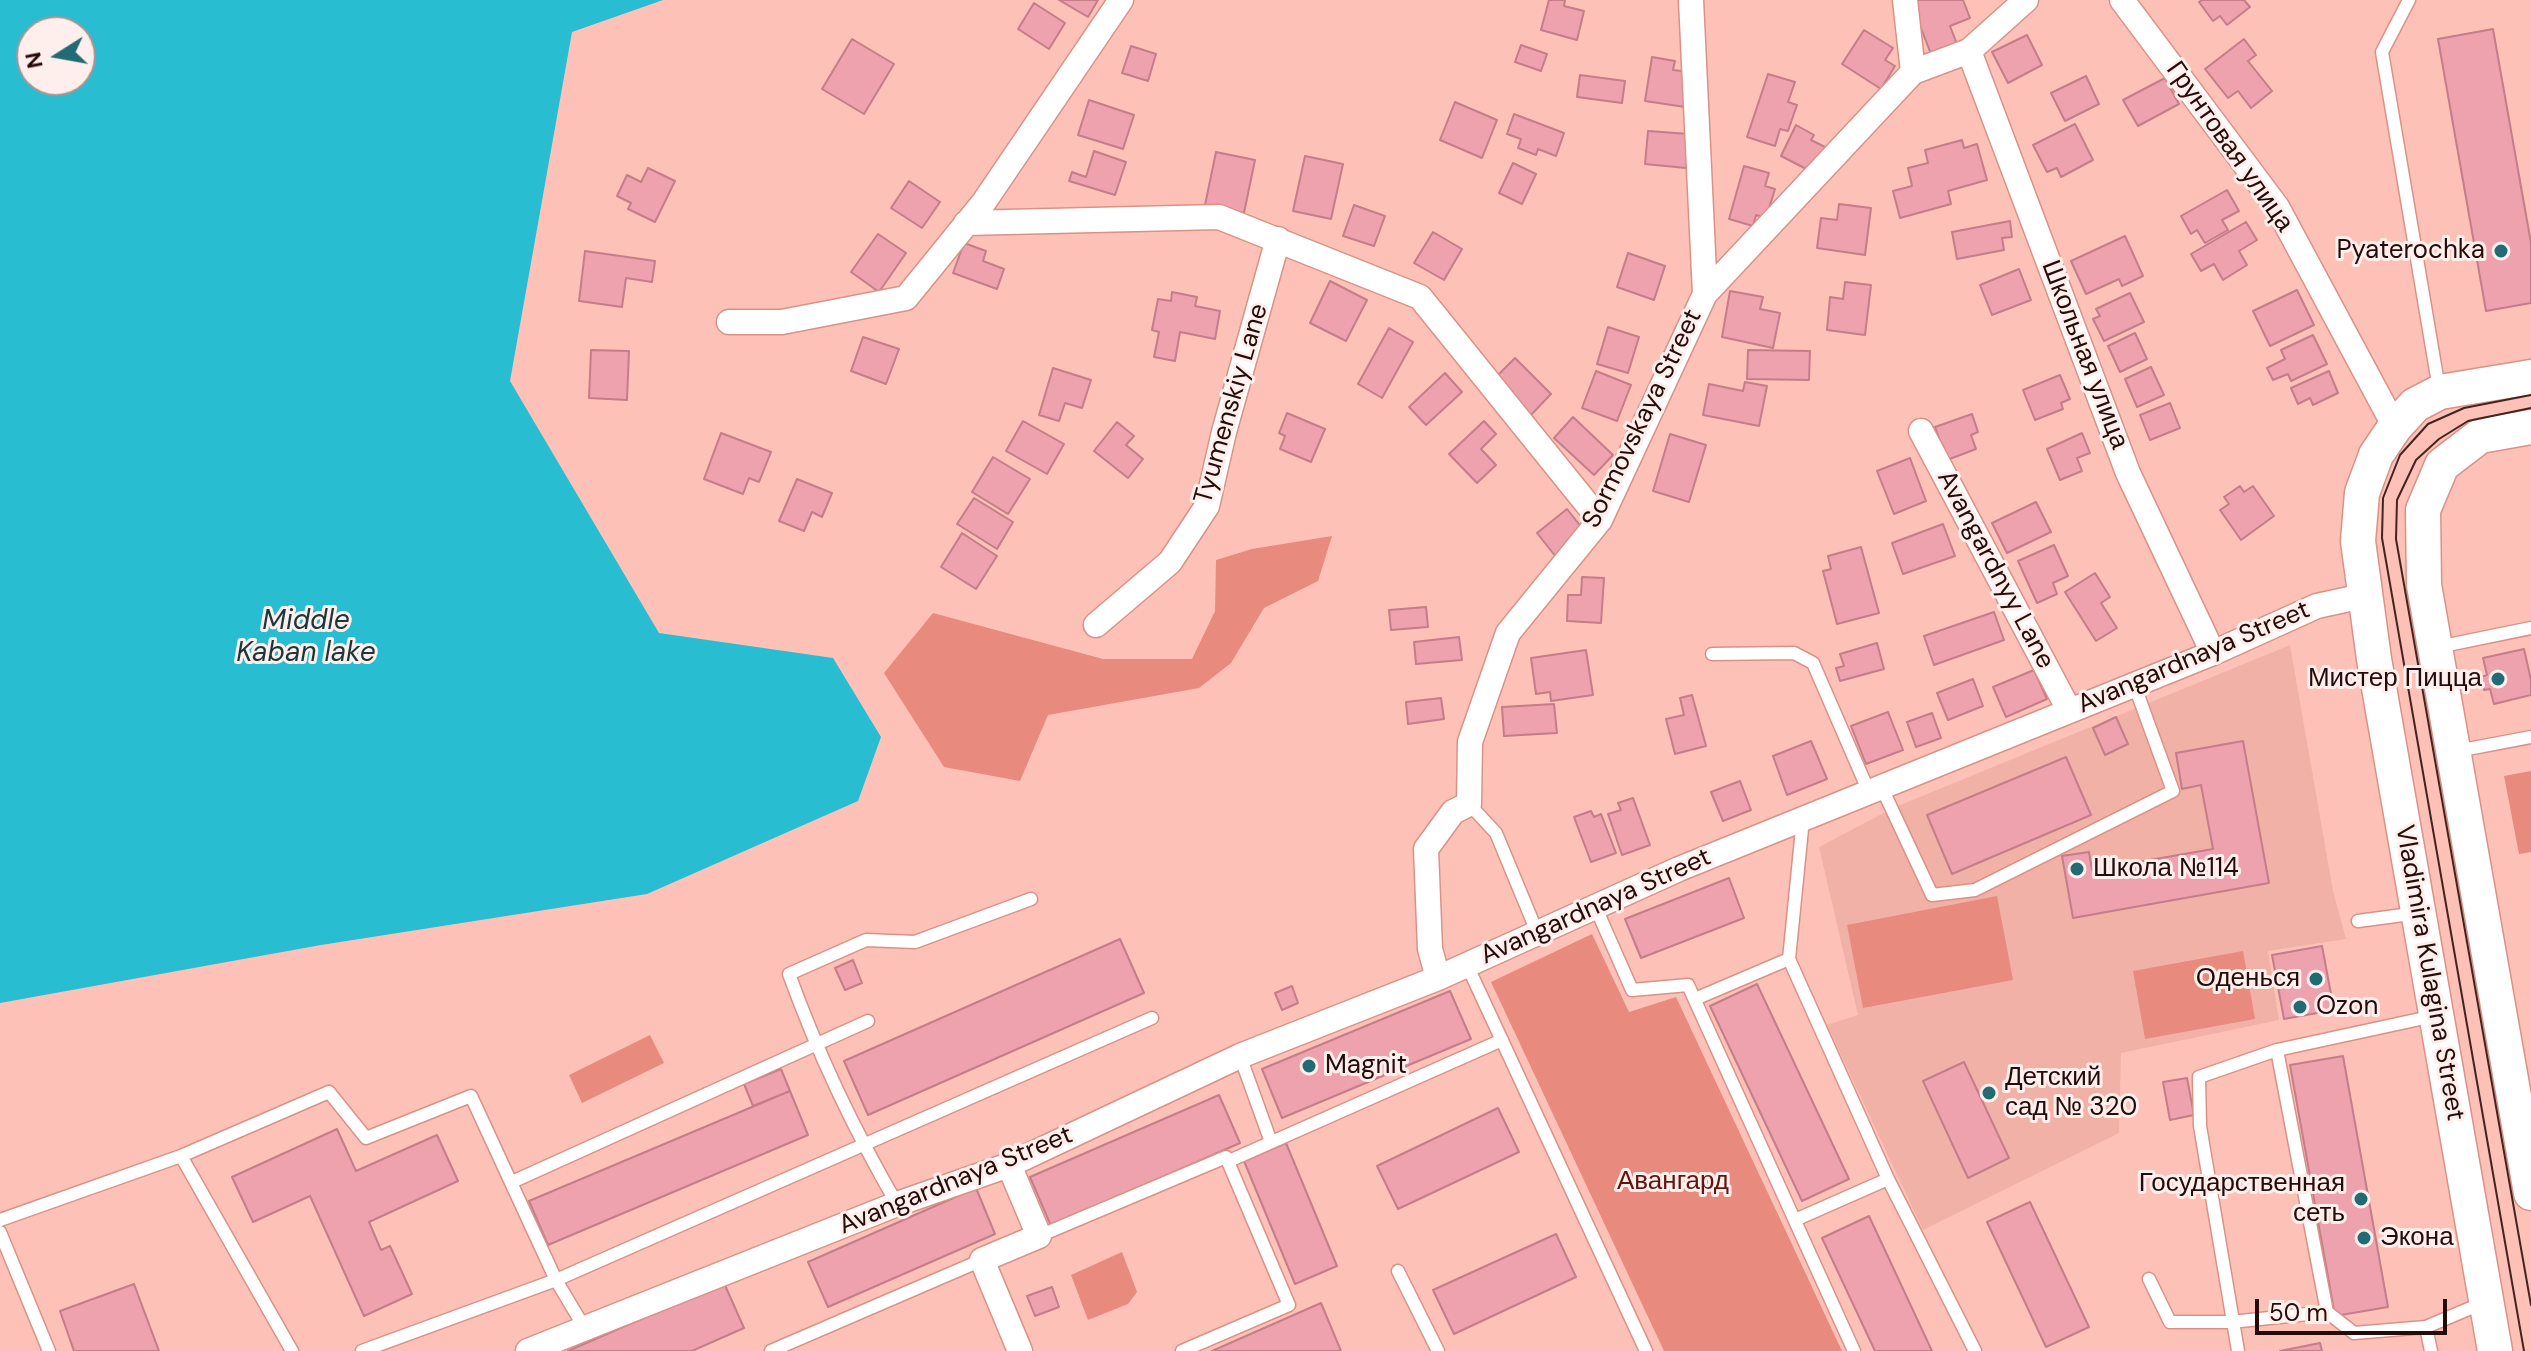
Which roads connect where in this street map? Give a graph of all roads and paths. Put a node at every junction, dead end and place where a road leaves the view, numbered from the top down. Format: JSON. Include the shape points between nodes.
{"nodes":[{"id":1,"x":1121,"y":0,"type":"edge"},
{"id":2,"x":1691,"y":0,"type":"edge"},
{"id":3,"x":1905,"y":0,"type":"edge"},
{"id":4,"x":2026,"y":0,"type":"edge"},
{"id":5,"x":2122,"y":0,"type":"edge"},
{"id":6,"x":2409,"y":0,"type":"edge"},
{"id":7,"x":1969,"y":51,"type":"junction"},
{"id":8,"x":1913,"y":72,"type":"junction"},
{"id":9,"x":966,"y":223,"type":"junction"},
{"id":10,"x":1278,"y":239,"type":"junction"},
{"id":11,"x":1705,"y":294,"type":"junction"},
{"id":12,"x":729,"y":322,"type":"dead end"},
{"id":13,"x":2531,"y":377,"type":"edge"},
{"id":14,"x":2440,"y":392,"type":"junction"},
{"id":15,"x":2395,"y":427,"type":"junction"},
{"id":16,"x":2531,"y":427,"type":"edge"},
{"id":17,"x":1921,"y":431,"type":"dead end"},
{"id":18,"x":1600,"y":520,"type":"junction"},
{"id":19,"x":2363,"y":596,"type":"junction"},
{"id":20,"x":1096,"y":625,"type":"dead end"},
{"id":21,"x":2531,"y":628,"type":"edge"},
{"id":22,"x":2435,"y":647,"type":"junction"},
{"id":23,"x":2213,"y":653,"type":"junction"},
{"id":24,"x":1712,"y":654,"type":"dead end"},
{"id":25,"x":2134,"y":684,"type":"junction"},
{"id":26,"x":2069,"y":710,"type":"junction"},
{"id":27,"x":2531,"y":737,"type":"edge"},
{"id":28,"x":2454,"y":752,"type":"junction"},
{"id":29,"x":1875,"y":789,"type":"junction"},
{"id":30,"x":1469,"y":804,"type":"junction"},
{"id":31,"x":1803,"y":818,"type":"junction"},
{"id":32,"x":1031,"y":899,"type":"dead end"},
{"id":33,"x":1595,"y":906,"type":"junction"},
{"id":34,"x":2418,"y":913,"type":"junction"},
{"id":35,"x":2358,"y":921,"type":"dead end"},
{"id":36,"x":1537,"y":932,"type":"junction"},
{"id":37,"x":1789,"y":959,"type":"junction"},
{"id":38,"x":1467,"y":965,"type":"junction"},
{"id":39,"x":1438,"y":978,"type":"junction"},
{"id":40,"x":1695,"y":999,"type":"junction"},
{"id":41,"x":2436,"y":1015,"type":"junction"},
{"id":42,"x":1152,"y":1018,"type":"dead end"},
{"id":43,"x":868,"y":1021,"type":"dead end"},
{"id":44,"x":1502,"y":1040,"type":"junction"},
{"id":45,"x":815,"y":1045,"type":"junction"},
{"id":46,"x":2277,"y":1050,"type":"junction"},
{"id":47,"x":1240,"y":1056,"type":"junction"},
{"id":48,"x":1271,"y":1142,"type":"junction"},
{"id":49,"x":863,"y":1146,"type":"junction"},
{"id":50,"x":181,"y":1156,"type":"junction"},
{"id":51,"x":1229,"y":1161,"type":"junction"},
{"id":52,"x":1009,"y":1165,"type":"junction"},
{"id":53,"x":1888,"y":1179,"type":"junction"},
{"id":54,"x":512,"y":1182,"type":"junction"},
{"id":55,"x":2531,"y":1193,"type":"edge"},
{"id":56,"x":897,"y":1204,"type":"junction"},
{"id":57,"x":0,"y":1220,"type":"edge"},
{"id":58,"x":1795,"y":1220,"type":"junction"},
{"id":59,"x":0,"y":1232,"type":"edge"},
{"id":60,"x":1039,"y":1236,"type":"junction"},
{"id":61,"x":982,"y":1260,"type":"junction"},
{"id":62,"x":1398,"y":1271,"type":"dead end"},
{"id":63,"x":2149,"y":1279,"type":"dead end"},
{"id":64,"x":556,"y":1280,"type":"junction"},
{"id":65,"x":2487,"y":1301,"type":"junction"},
{"id":66,"x":2327,"y":1312,"type":"junction"},
{"id":67,"x":2231,"y":1322,"type":"junction"},
{"id":68,"x":584,"y":1327,"type":"junction"},
{"id":69,"x":2426,"y":1327,"type":"junction"},
{"id":70,"x":49,"y":1351,"type":"edge"},
{"id":71,"x":292,"y":1351,"type":"edge"},
{"id":72,"x":362,"y":1351,"type":"edge"},
{"id":73,"x":528,"y":1351,"type":"edge"},
{"id":74,"x":771,"y":1351,"type":"edge"},
{"id":75,"x":1020,"y":1351,"type":"edge"},
{"id":76,"x":1182,"y":1351,"type":"edge"},
{"id":77,"x":1438,"y":1351,"type":"edge"},
{"id":78,"x":1646,"y":1351,"type":"edge"},
{"id":79,"x":1854,"y":1351,"type":"edge"},
{"id":80,"x":1975,"y":1351,"type":"edge"},
{"id":81,"x":2238,"y":1351,"type":"edge"},
{"id":82,"x":2431,"y":1351,"type":"edge"},
{"id":83,"x":2495,"y":1351,"type":"edge"}],
"edges":[{"from":1,"to":9,"type":"street"},
{"from":2,"to":11,"type":"street","name":"Sormovskaya Street"},
{"from":3,"to":8,"type":"street"},
{"from":4,"to":7,"type":"street"},
{"from":5,"to":15,"type":"street","name":"Грунтовая улица","via":[[2277,207]]},
{"from":6,"to":14,"type":"lane","via":[[2382,52]]},
{"from":7,"to":8,"type":"street"},
{"from":7,"to":23,"type":"street","name":"Школьная улица","via":[[2128,473]]},
{"from":8,"to":11,"type":"street"},
{"from":9,"to":10,"type":"street","via":[[1219,217]]},
{"from":9,"to":12,"type":"street","via":[[906,298],[782,322]]},
{"from":10,"to":18,"type":"street","via":[[1420,297]]},
{"from":10,"to":20,"type":"street","name":"Tyumenskiy Lane","via":[[1207,506],[1170,562]]},
{"from":11,"to":18,"type":"street","name":"Sormovskaya Street"},
{"from":13,"to":14,"type":"main road"},
{"from":14,"to":15,"type":"main road","via":[[2415,405]]},
{"from":15,"to":19,"type":"main road","via":[[2376,455],[2362,493],[2358,541]]},
{"from":16,"to":22,"type":"main road","via":[[2480,436],[2442,465],[2423,510],[2424,585]]},
{"from":17,"to":26,"type":"street","name":"Avangardnyy Lane"},
{"from":18,"to":30,"type":"street","name":"Sormovskaya Street","via":[[1508,633],[1470,742]]},
{"from":19,"to":23,"type":"street","name":"Avangardnaya Street","via":[[2317,606]]},
{"from":19,"to":34,"type":"main road","name":"Vladimira Kulagina Street"},
{"from":21,"to":22,"type":"lane"},
{"from":22,"to":28,"type":"main road"},
{"from":23,"to":25,"type":"street","name":"Avangardnaya Street"},
{"from":24,"to":29,"type":"lane","via":[[1794,653],[1813,663]]},
{"from":25,"to":26,"type":"street","name":"Avangardnaya Street"},
{"from":25,"to":29,"type":"lane","via":[[2173,791],[1975,890],[1932,895]]},
{"from":26,"to":29,"type":"street","name":"Avangardnaya Street"},
{"from":27,"to":28,"type":"lane"},
{"from":28,"to":55,"type":"main road"},
{"from":29,"to":31,"type":"street","name":"Avangardnaya Street"},
{"from":30,"to":36,"type":"lane","via":[[1496,833]]},
{"from":30,"to":39,"type":"street","via":[[1453,812],[1426,849],[1430,949]]},
{"from":31,"to":33,"type":"street","name":"Avangardnaya Street"},
{"from":31,"to":37,"type":"lane"},
{"from":32,"to":45,"type":"lane","via":[[915,942],[866,940],[789,974]]},
{"from":33,"to":36,"type":"street","name":"Avangardnaya Street"},
{"from":33,"to":40,"type":"lane","via":[[1632,990],[1688,985]]},
{"from":34,"to":35,"type":"lane"},
{"from":34,"to":41,"type":"main road","name":"Vladimira Kulagina Street"},
{"from":36,"to":38,"type":"street","name":"Avangardnaya Street"},
{"from":37,"to":40,"type":"lane"},
{"from":37,"to":53,"type":"lane"},
{"from":38,"to":39,"type":"street","name":"Avangardnaya Street"},
{"from":38,"to":44,"type":"lane"},
{"from":39,"to":47,"type":"street","name":"Avangardnaya Street"},
{"from":40,"to":58,"type":"lane"},
{"from":41,"to":46,"type":"lane"},
{"from":41,"to":65,"type":"main road","name":"Vladimira Kulagina Street"},
{"from":42,"to":49,"type":"lane"},
{"from":43,"to":45,"type":"lane"},
{"from":44,"to":48,"type":"lane"},
{"from":44,"to":78,"type":"lane"},
{"from":45,"to":49,"type":"lane"},
{"from":45,"to":54,"type":"lane"},
{"from":46,"to":66,"type":"lane"},
{"from":46,"to":67,"type":"lane","via":[[2199,1077],[2200,1126]]},
{"from":47,"to":48,"type":"lane"},
{"from":47,"to":52,"type":"street","name":"Avangardnaya Street"},
{"from":48,"to":51,"type":"lane"},
{"from":49,"to":56,"type":"lane"},
{"from":49,"to":64,"type":"lane"},
{"from":50,"to":54,"type":"lane","via":[[329,1092],[366,1138],[471,1096]]},
{"from":50,"to":57,"type":"lane"},
{"from":50,"to":71,"type":"lane"},
{"from":51,"to":60,"type":"lane","via":[[1226,1157]]},
{"from":51,"to":76,"type":"lane","via":[[1289,1305]]},
{"from":52,"to":56,"type":"street","name":"Avangardnaya Street"},
{"from":52,"to":60,"type":"street"},
{"from":53,"to":58,"type":"lane"},
{"from":53,"to":80,"type":"lane"},
{"from":54,"to":64,"type":"lane"},
{"from":56,"to":68,"type":"street","name":"Avangardnaya Street"},
{"from":58,"to":79,"type":"lane"},
{"from":59,"to":70,"type":"lane"},
{"from":60,"to":61,"type":"street"},
{"from":61,"to":74,"type":"lane"},
{"from":61,"to":75,"type":"street"},
{"from":62,"to":77,"type":"lane"},
{"from":63,"to":67,"type":"lane","via":[[2170,1322]]},
{"from":64,"to":68,"type":"lane"},
{"from":64,"to":72,"type":"lane"},
{"from":65,"to":69,"type":"lane"},
{"from":65,"to":83,"type":"main road","name":"Vladimira Kulagina Street"},
{"from":66,"to":67,"type":"lane"},
{"from":66,"to":69,"type":"lane","via":[[2354,1333]]},
{"from":67,"to":81,"type":"lane"},
{"from":68,"to":73,"type":"street","name":"Avangardnaya Street"},
{"from":69,"to":82,"type":"lane"}]}
